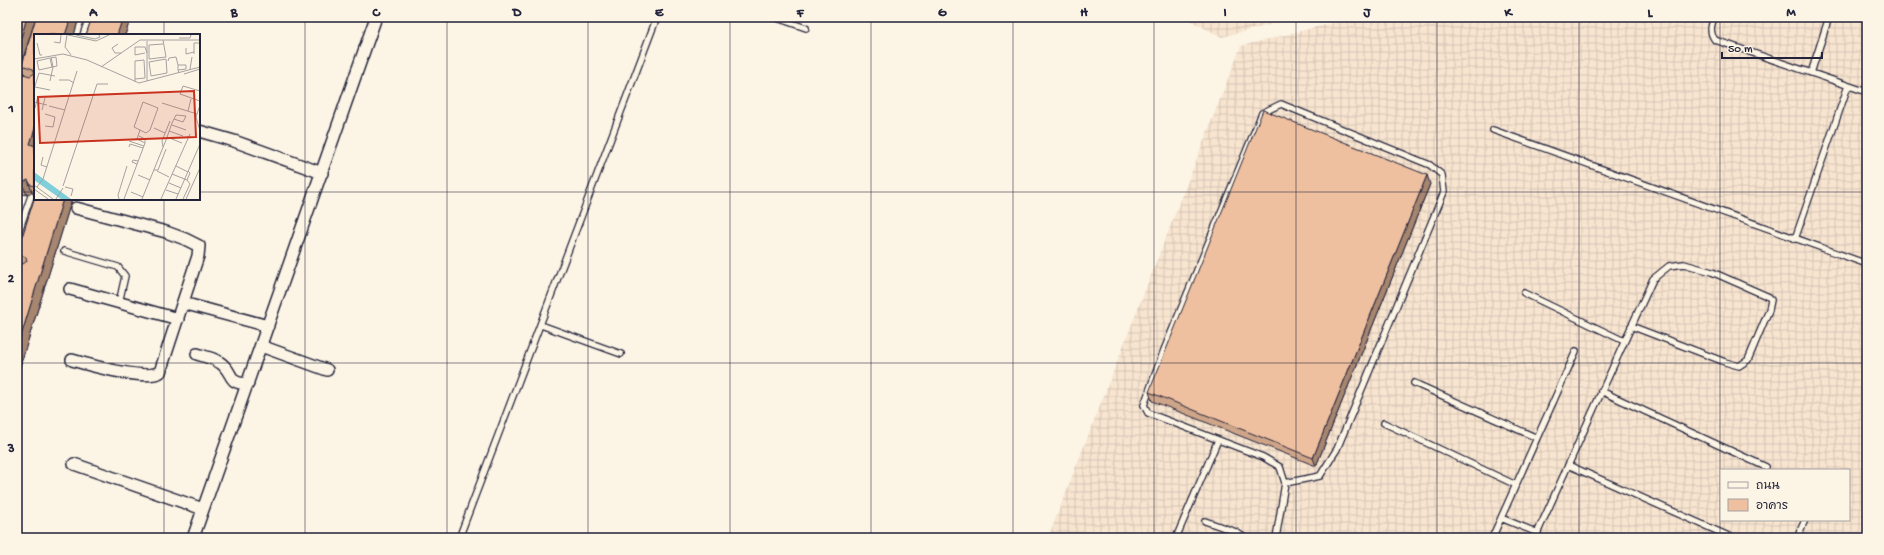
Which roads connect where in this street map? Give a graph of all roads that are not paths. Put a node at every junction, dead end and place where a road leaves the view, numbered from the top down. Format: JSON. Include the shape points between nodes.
{"nodes":[{"id":1,"x":376,"y":17,"type":"edge"},
{"id":2,"x":657,"y":17,"type":"edge"},
{"id":3,"x":774,"y":17,"type":"edge"},
{"id":4,"x":1714,"y":17,"type":"edge"},
{"id":5,"x":1829,"y":17,"type":"edge"},
{"id":6,"x":87,"y":23,"type":"dead end"},
{"id":7,"x":806,"y":28,"type":"dead end"},
{"id":8,"x":83,"y":34,"type":"edge"},
{"id":9,"x":1811,"y":73,"type":"junction"},
{"id":10,"x":1848,"y":86,"type":"junction"},
{"id":11,"x":1867,"y":92,"type":"edge"},
{"id":12,"x":1493,"y":130,"type":"dead end"},
{"id":13,"x":200,"y":131,"type":"edge"},
{"id":14,"x":322,"y":173,"type":"junction"},
{"id":15,"x":31,"y":196,"type":"edge"},
{"id":16,"x":76,"y":208,"type":"dead end"},
{"id":17,"x":17,"y":236,"type":"edge"},
{"id":18,"x":1795,"y":239,"type":"junction"},
{"id":19,"x":64,"y":251,"type":"dead end"},
{"id":20,"x":1867,"y":264,"type":"edge"},
{"id":21,"x":70,"y":289,"type":"dead end"},
{"id":22,"x":1524,"y":293,"type":"dead end"},
{"id":23,"x":119,"y":303,"type":"junction"},
{"id":24,"x":183,"y":303,"type":"junction"},
{"id":25,"x":178,"y":319,"type":"junction"},
{"id":26,"x":541,"y":325,"type":"junction"},
{"id":27,"x":268,"y":326,"type":"junction"},
{"id":28,"x":1631,"y":326,"type":"junction"},
{"id":29,"x":1624,"y":341,"type":"junction"},
{"id":30,"x":261,"y":346,"type":"junction"},
{"id":31,"x":1576,"y":351,"type":"dead end"},
{"id":32,"x":197,"y":354,"type":"dead end"},
{"id":33,"x":621,"y":354,"type":"dead end"},
{"id":34,"x":72,"y":360,"type":"dead end"},
{"id":35,"x":327,"y":370,"type":"dead end"},
{"id":36,"x":1414,"y":383,"type":"dead end"},
{"id":37,"x":248,"y":384,"type":"junction"},
{"id":38,"x":1601,"y":391,"type":"junction"},
{"id":39,"x":1384,"y":423,"type":"dead end"},
{"id":40,"x":1537,"y":438,"type":"junction"},
{"id":41,"x":1218,"y":440,"type":"junction"},
{"id":42,"x":74,"y":464,"type":"dead end"},
{"id":43,"x":1568,"y":465,"type":"junction"},
{"id":44,"x":1766,"y":467,"type":"dead end"},
{"id":45,"x":1285,"y":483,"type":"junction"},
{"id":46,"x":1516,"y":485,"type":"junction"},
{"id":47,"x":203,"y":509,"type":"junction"},
{"id":48,"x":1501,"y":518,"type":"junction"},
{"id":49,"x":1205,"y":521,"type":"dead end"},
{"id":50,"x":1806,"y":521,"type":"edge"},
{"id":51,"x":1536,"y":535,"type":"edge"},
{"id":52,"x":193,"y":538,"type":"edge"},
{"id":53,"x":459,"y":538,"type":"edge"},
{"id":54,"x":1176,"y":538,"type":"edge"},
{"id":55,"x":1245,"y":538,"type":"edge"},
{"id":56,"x":1276,"y":538,"type":"edge"},
{"id":57,"x":1492,"y":538,"type":"edge"},
{"id":58,"x":1733,"y":538,"type":"edge"},
{"id":59,"x":1797,"y":538,"type":"edge"}],
"edges":[{"from":1,"to":14,"type":"street"},
{"from":2,"to":26,"type":"lane"},
{"from":3,"to":7,"type":"lane"},
{"from":4,"to":9,"type":"lane","via":[[1710,28],[1715,40]]},
{"from":5,"to":9,"type":"lane"},
{"from":6,"to":8,"type":"lane"},
{"from":9,"to":10,"type":"lane"},
{"from":10,"to":11,"type":"lane"},
{"from":10,"to":18,"type":"lane"},
{"from":12,"to":18,"type":"lane"},
{"from":13,"to":14,"type":"street"},
{"from":14,"to":27,"type":"street"},
{"from":15,"to":17,"type":"lane"},
{"from":16,"to":24,"type":"street","via":[[166,232],[199,246]]},
{"from":18,"to":20,"type":"lane"},
{"from":19,"to":23,"type":"lane","via":[[122,270],[125,276]]},
{"from":21,"to":23,"type":"street"},
{"from":22,"to":29,"type":"lane"},
{"from":23,"to":25,"type":"street"},
{"from":24,"to":25,"type":"street"},
{"from":24,"to":27,"type":"street"},
{"from":25,"to":34,"type":"street","via":[[160,372],[156,374],[115,371]]},
{"from":26,"to":33,"type":"lane"},
{"from":26,"to":53,"type":"lane"},
{"from":27,"to":30,"type":"street"},
{"from":28,"to":28,"type":"lane","via":[[1739,366],[1748,360],[1771,300],[1712,272],[1684,264],[1669,266],[1653,279]]},
{"from":28,"to":29,"type":"lane"},
{"from":29,"to":38,"type":"lane"},
{"from":30,"to":35,"type":"street"},
{"from":30,"to":37,"type":"street"},
{"from":31,"to":40,"type":"lane"},
{"from":32,"to":37,"type":"street","via":[[218,361],[224,365],[230,378],[239,384]]},
{"from":36,"to":40,"type":"lane"},
{"from":37,"to":47,"type":"street"},
{"from":38,"to":43,"type":"lane"},
{"from":38,"to":44,"type":"lane"},
{"from":39,"to":46,"type":"lane"},
{"from":40,"to":46,"type":"lane"},
{"from":41,"to":45,"type":"lane","via":[[1263,457],[1280,467]]},
{"from":41,"to":45,"type":"lane","via":[[1148,413],[1144,405],[1164,350],[1262,113],[1281,104],[1430,165],[1442,175],[1444,192],[1337,450],[1320,476]]},
{"from":41,"to":54,"type":"lane"},
{"from":42,"to":47,"type":"street"},
{"from":43,"to":51,"type":"lane"},
{"from":43,"to":58,"type":"lane"},
{"from":45,"to":56,"type":"lane"},
{"from":46,"to":48,"type":"lane"},
{"from":47,"to":52,"type":"street"},
{"from":48,"to":51,"type":"lane"},
{"from":48,"to":57,"type":"lane"},
{"from":49,"to":55,"type":"lane","via":[[1236,532]]},
{"from":50,"to":59,"type":"lane"}]}
